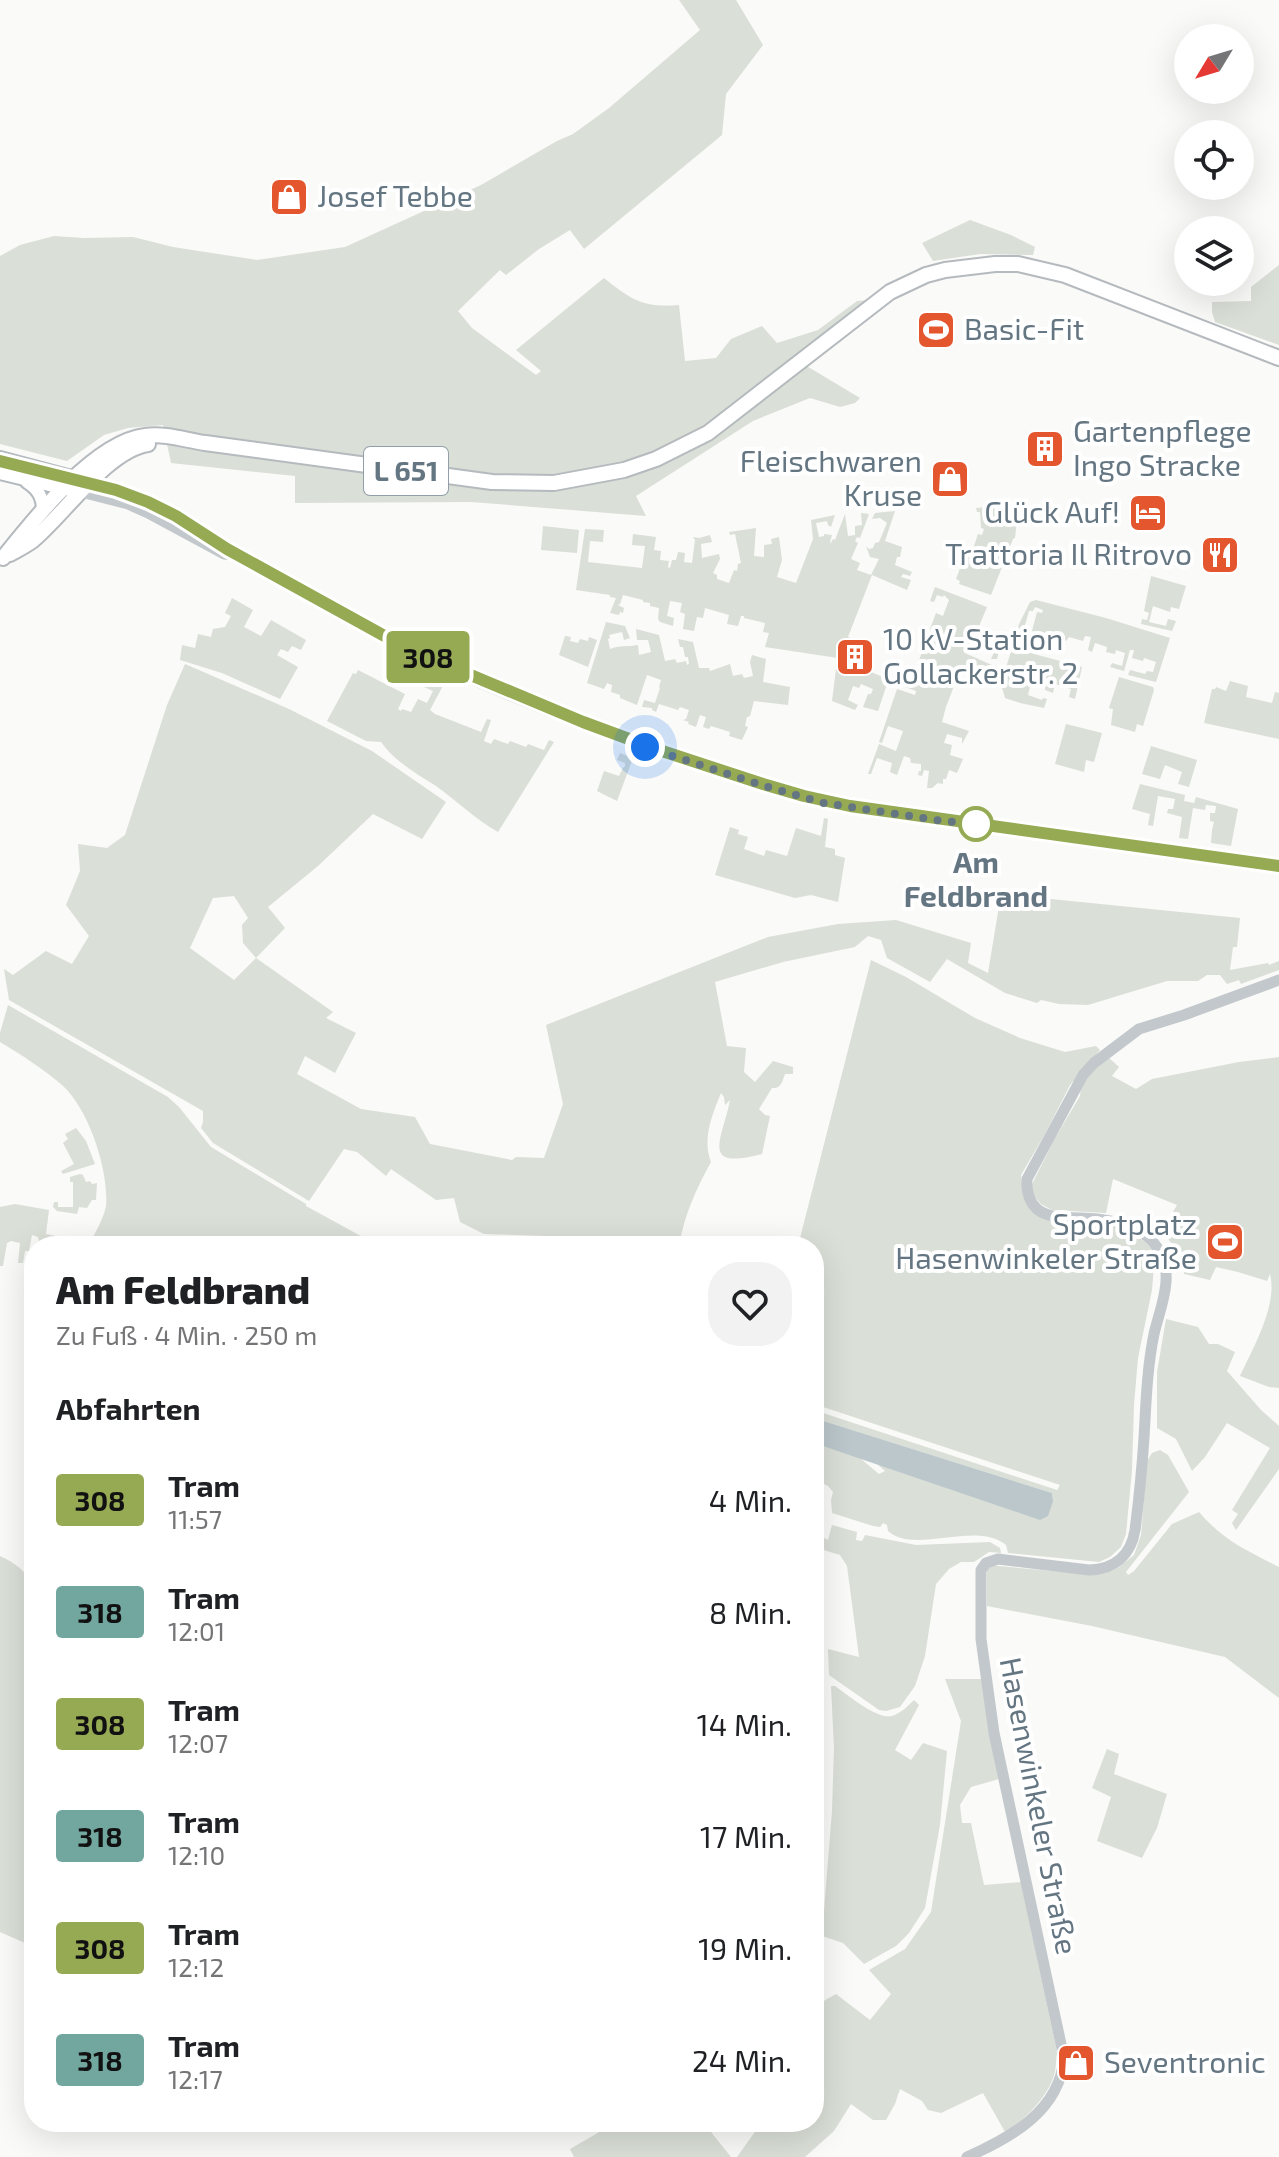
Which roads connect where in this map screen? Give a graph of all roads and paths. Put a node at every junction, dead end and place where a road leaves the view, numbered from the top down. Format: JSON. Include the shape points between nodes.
{"nodes":[{"id":1,"x":1279,"y":358,"type":"edge"},
{"id":2,"x":188,"y":441,"type":"junction"},
{"id":3,"x":0,"y":458,"type":"edge"},
{"id":4,"x":0,"y":473,"type":"edge"},
{"id":5,"x":21,"y":478,"type":"junction"},
{"id":6,"x":78,"y":485,"type":"junction"},
{"id":7,"x":43,"y":511,"type":"junction"},
{"id":8,"x":2,"y":558,"type":"edge"},
{"id":9,"x":1279,"y":868,"type":"edge"},
{"id":10,"x":1279,"y":980,"type":"edge"},
{"id":11,"x":967,"y":2157,"type":"edge"}],
"edges":[{"from":1,"to":2,"type":"main road","number":"L 651","via":[[1065,275],[995,264],[945,270],[890,292],[708,433],[656,459],[596,477],[492,482]]},
{"from":2,"to":6,"type":"main road","number":"L 651","via":[[141,445]]},
{"from":2,"to":6,"type":"main road","number":"L 651","via":[[156,435],[113,446],[96,458]]},
{"from":3,"to":6,"type":"main road"},
{"from":4,"to":5,"type":"main road"},
{"from":5,"to":6,"type":"main road"},
{"from":5,"to":7,"type":"main road","via":[[41,495]]},
{"from":6,"to":7,"type":"main road","number":"L 651"},
{"from":6,"to":8,"type":"main road","number":"L 651","via":[[28,544]]},
{"from":6,"to":9,"type":"street","via":[[172,520],[367,628],[469,677],[645,747],[783,792],[854,808]]},
{"from":7,"to":8,"type":"main road","number":"L 651"},
{"from":10,"to":11,"type":"street","name":"Hasenwinkeler Straße","via":[[1129,1034],[1083,1075],[1027,1179],[1030,1199],[1043,1213],[1121,1223],[1148,1238],[1165,1262],[1166,1283],[1150,1360],[1135,1530],[1125,1556],[1104,1569],[998,1559],[981,1570],[981,1639],[994,1733],[1064,2058],[1060,2081],[1034,2119]]}]}
